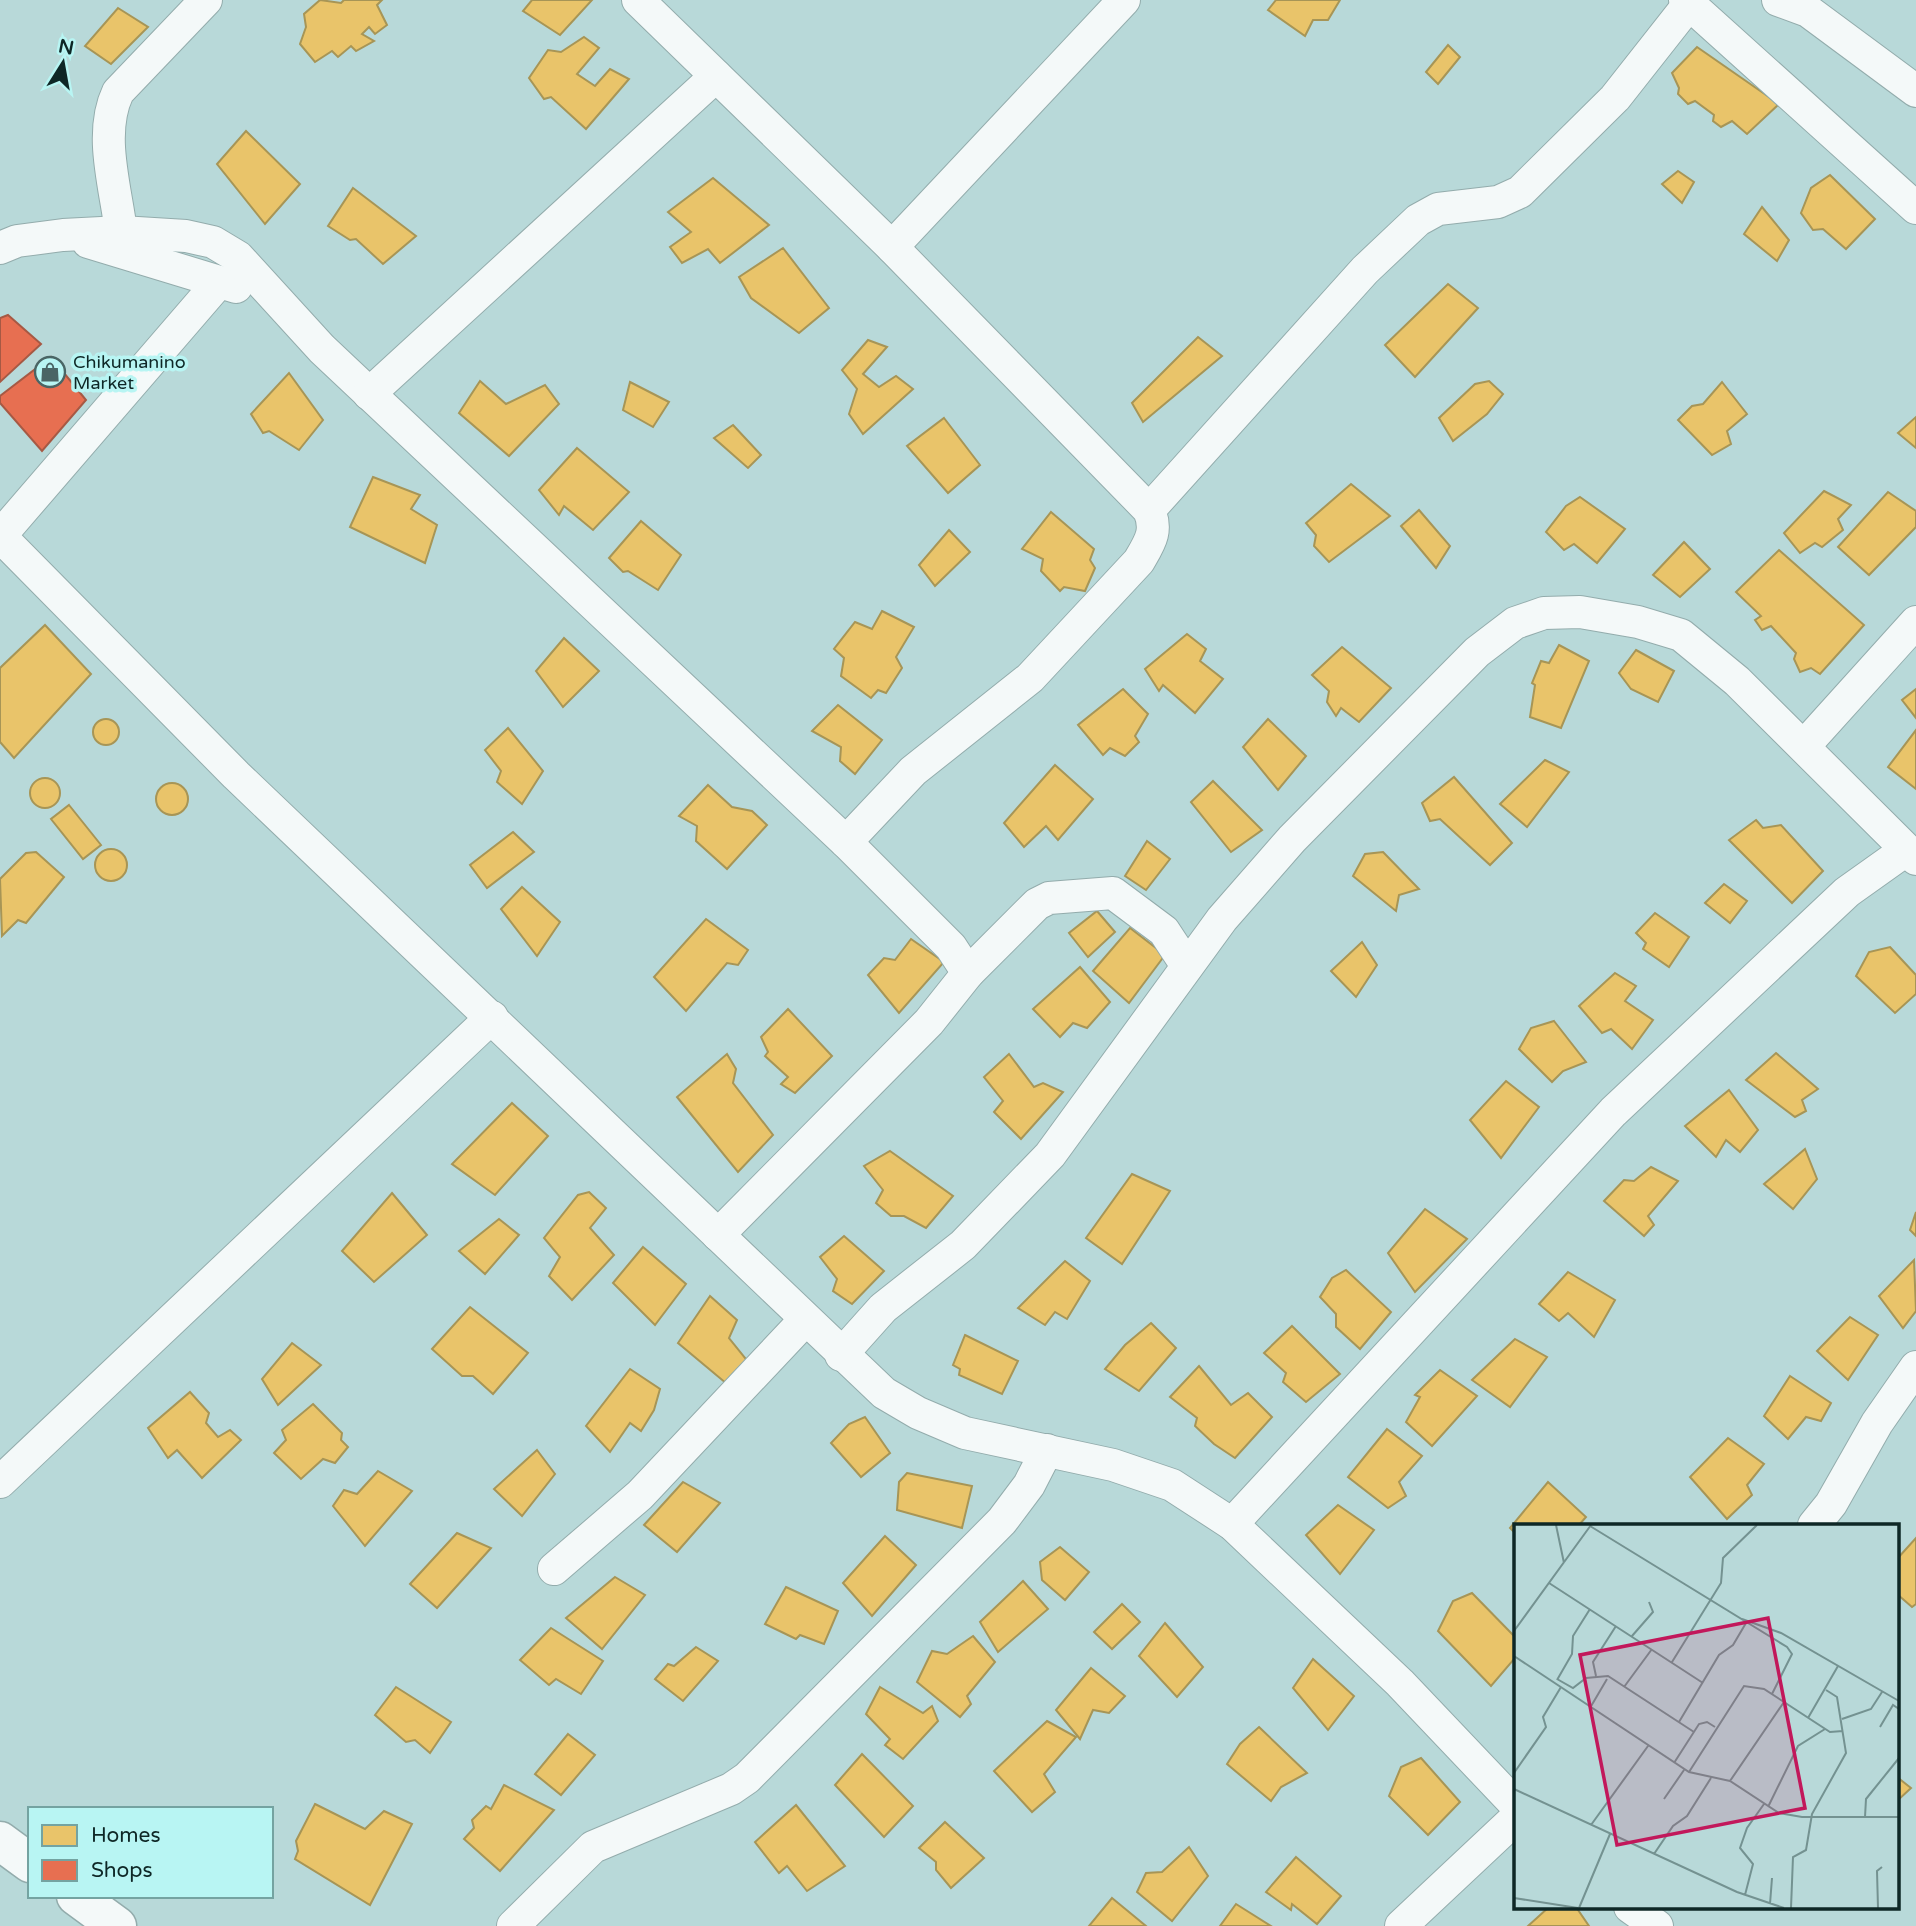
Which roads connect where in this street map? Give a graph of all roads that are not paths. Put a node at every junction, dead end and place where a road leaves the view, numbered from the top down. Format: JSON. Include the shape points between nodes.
{"nodes":[{"id":1,"x":206,"y":0,"type":"edge"},
{"id":2,"x":638,"y":0,"type":"edge"},
{"id":3,"x":1124,"y":0,"type":"edge"},
{"id":4,"x":1778,"y":0,"type":"edge"},
{"id":5,"x":1687,"y":2,"type":"edge"},
{"id":6,"x":716,"y":76,"type":"junction"},
{"id":7,"x":1916,"y":91,"type":"edge"},
{"id":8,"x":1916,"y":208,"type":"edge"},
{"id":9,"x":121,"y":232,"type":"junction"},
{"id":10,"x":63,"y":235,"type":"junction"},
{"id":11,"x":892,"y":247,"type":"junction"},
{"id":12,"x":0,"y":248,"type":"edge"},
{"id":13,"x":219,"y":282,"type":"junction"},
{"id":14,"x":275,"y":298,"type":"junction"},
{"id":15,"x":369,"y":394,"type":"junction"},
{"id":16,"x":1149,"y":510,"type":"junction"},
{"id":17,"x":0,"y":536,"type":"edge"},
{"id":18,"x":1916,"y":622,"type":"edge"},
{"id":19,"x":1805,"y":746,"type":"junction"},
{"id":20,"x":846,"y":842,"type":"junction"},
{"id":21,"x":1911,"y":855,"type":"edge"},
{"id":22,"x":1187,"y":966,"type":"junction"},
{"id":23,"x":968,"y":972,"type":"junction"},
{"id":24,"x":492,"y":1017,"type":"junction"},
{"id":25,"x":718,"y":1235,"type":"junction"},
{"id":26,"x":805,"y":1320,"type":"junction"},
{"id":27,"x":841,"y":1355,"type":"junction"},
{"id":28,"x":1916,"y":1367,"type":"edge"},
{"id":29,"x":1047,"y":1450,"type":"junction"},
{"id":30,"x":0,"y":1482,"type":"edge"},
{"id":31,"x":1232,"y":1524,"type":"junction"},
{"id":32,"x":1815,"y":1524,"type":"edge"},
{"id":33,"x":554,"y":1569,"type":"dead end"},
{"id":34,"x":1514,"y":1803,"type":"edge"},
{"id":35,"x":1514,"y":1820,"type":"edge"},
{"id":36,"x":0,"y":1841,"type":"edge"},
{"id":37,"x":28,"y":1862,"type":"edge"},
{"id":38,"x":79,"y":1898,"type":"edge"},
{"id":39,"x":1633,"y":1909,"type":"edge"},
{"id":40,"x":117,"y":1926,"type":"edge"},
{"id":41,"x":513,"y":1926,"type":"edge"},
{"id":42,"x":1401,"y":1926,"type":"edge"},
{"id":43,"x":1657,"y":1926,"type":"edge"}],
"edges":[{"from":1,"to":9,"type":"street","via":[[118,93],[109,111]]},
{"from":2,"to":6,"type":"street"},
{"from":3,"to":11,"type":"street"},
{"from":4,"to":7,"type":"street","via":[[1808,11]]},
{"from":5,"to":8,"type":"street"},
{"from":5,"to":16,"type":"street","via":[[1615,98],[1520,192],[1498,202],[1438,209],[1418,220],[1365,270]]},
{"from":6,"to":11,"type":"street"},
{"from":6,"to":15,"type":"street"},
{"from":9,"to":10,"type":"street"},
{"from":9,"to":14,"type":"street","via":[[213,242],[238,257]]},
{"from":10,"to":12,"type":"street"},
{"from":10,"to":13,"type":"street"},
{"from":11,"to":16,"type":"street"},
{"from":13,"to":14,"type":"street"},
{"from":13,"to":17,"type":"street"},
{"from":14,"to":15,"type":"street"},
{"from":15,"to":20,"type":"street"},
{"from":16,"to":20,"type":"street","via":[[1155,523],[1152,539],[1139,561],[1030,678],[913,771]]},
{"from":17,"to":24,"type":"street","via":[[236,775]]},
{"from":18,"to":19,"type":"street"},
{"from":19,"to":21,"type":"street"},
{"from":19,"to":22,"type":"street","via":[[1681,635],[1580,612],[1544,613],[1515,623],[1477,652],[1293,839]]},
{"from":20,"to":23,"type":"street","via":[[951,947]]},
{"from":21,"to":31,"type":"street","via":[[1847,892],[1612,1112]]},
{"from":22,"to":23,"type":"street","via":[[1164,931],[1128,902],[1102,892],[1049,898],[1037,904]]},
{"from":22,"to":27,"type":"street","via":[[1050,1155],[963,1245],[883,1308]]},
{"from":23,"to":25,"type":"street","via":[[929,1022]]},
{"from":24,"to":25,"type":"street"},
{"from":24,"to":30,"type":"street"},
{"from":25,"to":26,"type":"street"},
{"from":26,"to":27,"type":"street"},
{"from":26,"to":33,"type":"street","via":[[640,1495]]},
{"from":27,"to":29,"type":"street","via":[[884,1393],[918,1413],[965,1433]]},
{"from":28,"to":32,"type":"street"},
{"from":29,"to":31,"type":"street","via":[[1172,1485]]},
{"from":29,"to":41,"type":"street","via":[[1029,1485],[1002,1521],[747,1778],[593,1847]]},
{"from":31,"to":34,"type":"street","via":[[1401,1683]]},
{"from":35,"to":42,"type":"street"},
{"from":36,"to":37,"type":"main road"},
{"from":38,"to":40,"type":"main road"},
{"from":39,"to":43,"type":"street"}]}
